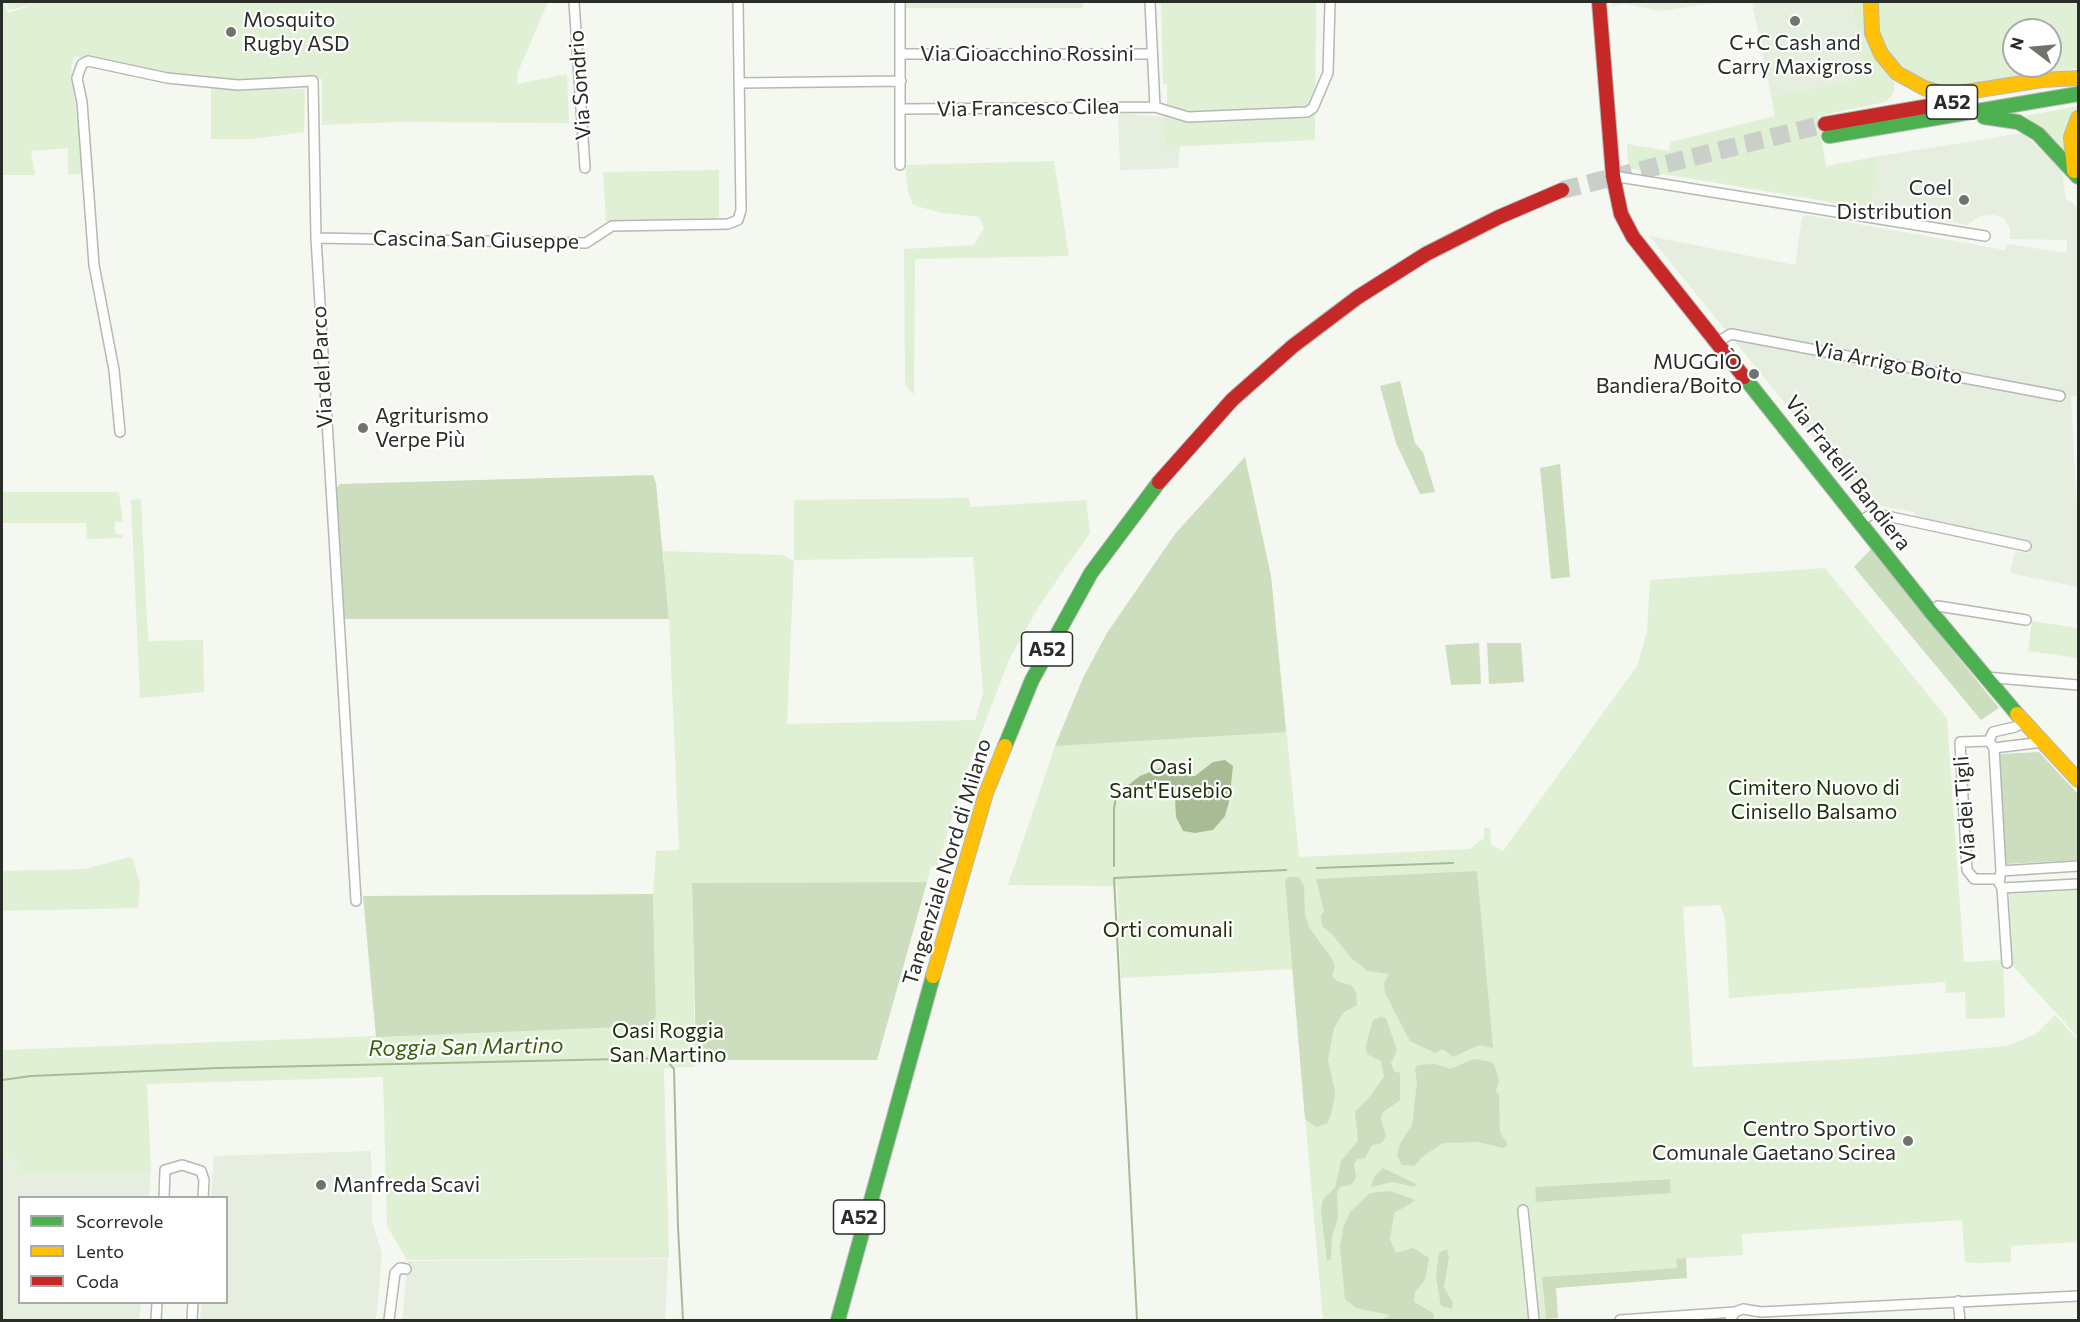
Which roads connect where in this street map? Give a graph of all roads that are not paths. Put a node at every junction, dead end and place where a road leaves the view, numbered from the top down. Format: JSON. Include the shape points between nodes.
{"nodes":[{"id":1,"x":574,"y":2,"type":"edge"},
{"id":2,"x":738,"y":2,"type":"edge"},
{"id":3,"x":900,"y":2,"type":"edge"},
{"id":4,"x":1150,"y":2,"type":"edge"},
{"id":5,"x":1330,"y":2,"type":"edge"},
{"id":6,"x":1599,"y":2,"type":"edge"},
{"id":7,"x":1871,"y":2,"type":"edge"},
{"id":8,"x":902,"y":54,"type":"junction"},
{"id":9,"x":1152,"y":54,"type":"junction"},
{"id":10,"x":2079,"y":79,"type":"edge"},
{"id":11,"x":901,"y":81,"type":"junction"},
{"id":12,"x":739,"y":83,"type":"junction"},
{"id":13,"x":2079,"y":94,"type":"edge"},
{"id":14,"x":1155,"y":106,"type":"junction"},
{"id":15,"x":901,"y":109,"type":"junction"},
{"id":16,"x":1953,"y":115,"type":"junction"},
{"id":17,"x":2079,"y":118,"type":"edge"},
{"id":18,"x":900,"y":165,"type":"dead end"},
{"id":19,"x":585,"y":168,"type":"dead end"},
{"id":20,"x":2077,"y":175,"type":"edge"},
{"id":21,"x":1613,"y":176,"type":"junction"},
{"id":22,"x":1985,"y":236,"type":"dead end"},
{"id":23,"x":316,"y":238,"type":"junction"},
{"id":24,"x":1717,"y":342,"type":"junction"},
{"id":25,"x":2060,"y":396,"type":"dead end"},
{"id":26,"x":120,"y":432,"type":"dead end"},
{"id":27,"x":1860,"y":522,"type":"junction"},
{"id":28,"x":2026,"y":546,"type":"dead end"},
{"id":29,"x":1931,"y":612,"type":"junction"},
{"id":30,"x":2026,"y":620,"type":"dead end"},
{"id":31,"x":1985,"y":677,"type":"junction"},
{"id":32,"x":2079,"y":685,"type":"edge"},
{"id":33,"x":2024,"y":722,"type":"junction"},
{"id":34,"x":2043,"y":742,"type":"junction"},
{"id":35,"x":1991,"y":745,"type":"junction"},
{"id":36,"x":2079,"y":780,"type":"edge"},
{"id":37,"x":2079,"y":866,"type":"edge"},
{"id":38,"x":2001,"y":880,"type":"junction"},
{"id":39,"x":2079,"y":884,"type":"edge"},
{"id":40,"x":356,"y":901,"type":"dead end"},
{"id":41,"x":2007,"y":963,"type":"dead end"},
{"id":42,"x":894,"y":1116,"type":"junction"},
{"id":43,"x":164,"y":1196,"type":"edge"},
{"id":44,"x":203,"y":1196,"type":"edge"},
{"id":45,"x":1523,"y":1210,"type":"dead end"},
{"id":46,"x":406,"y":1269,"type":"dead end"},
{"id":47,"x":2079,"y":1296,"type":"edge"},
{"id":48,"x":1958,"y":1301,"type":"junction"},
{"id":49,"x":157,"y":1304,"type":"edge"},
{"id":50,"x":193,"y":1304,"type":"edge"},
{"id":51,"x":1776,"y":1310,"type":"junction"},
{"id":52,"x":1750,"y":1311,"type":"junction"},
{"id":53,"x":1709,"y":1314,"type":"junction"},
{"id":54,"x":1733,"y":1316,"type":"edge"},
{"id":55,"x":156,"y":1320,"type":"edge"},
{"id":56,"x":192,"y":1320,"type":"edge"},
{"id":57,"x":389,"y":1320,"type":"edge"},
{"id":58,"x":830,"y":1320,"type":"edge"},
{"id":59,"x":838,"y":1320,"type":"edge"},
{"id":60,"x":850,"y":1320,"type":"edge"},
{"id":61,"x":1534,"y":1320,"type":"edge"},
{"id":62,"x":1620,"y":1320,"type":"edge"},
{"id":63,"x":1725,"y":1320,"type":"edge"},
{"id":64,"x":1759,"y":1320,"type":"edge"},
{"id":65,"x":1960,"y":1320,"type":"edge"}],
"edges":[{"from":1,"to":19,"type":"street","name":"Via Sondrio"},
{"from":2,"to":12,"type":"street"},
{"from":3,"to":8,"type":"street"},
{"from":4,"to":9,"type":"street"},
{"from":5,"to":14,"type":"street","name":"Via Francesco Cilea","via":[[1328,73],[1313,108],[1307,112],[1188,117]]},
{"from":6,"to":21,"type":"main road","name":"Via Fratelli Bandiera"},
{"from":7,"to":10,"type":"main road","via":[[1872,33],[1881,54],[1897,73],[1924,88],[1947,95],[2042,80]]},
{"from":8,"to":9,"type":"street","name":"Via Gioacchino Rossini"},
{"from":8,"to":11,"type":"street"},
{"from":9,"to":14,"type":"street"},
{"from":10,"to":16,"type":"main road","number":"A52","via":[[1826,130]]},
{"from":11,"to":12,"type":"street"},
{"from":11,"to":15,"type":"street"},
{"from":12,"to":23,"type":"street","name":"Cascina San Giuseppe","via":[[741,210],[738,220],[729,224],[612,226],[586,243]]},
{"from":13,"to":16,"type":"main road","number":"A52"},
{"from":14,"to":15,"type":"street","name":"Via Francesco Cilea"},
{"from":15,"to":18,"type":"street"},
{"from":16,"to":20,"type":"main road","via":[[1961,120],[1987,117],[2018,122],[2038,134]]},
{"from":17,"to":20,"type":"main road","via":[[2071,136]]},
{"from":21,"to":22,"type":"street"},
{"from":21,"to":24,"type":"main road","name":"Via Fratelli Bandiera","via":[[1621,214],[1633,237]]},
{"from":23,"to":26,"type":"street","name":"Via del Parco","via":[[313,81],[237,85],[82,64],[77,78],[94,265],[114,370]]},
{"from":23,"to":40,"type":"street","name":"Via del Parco"},
{"from":24,"to":25,"type":"street","name":"Via Arrigo Boito","via":[[1731,334]]},
{"from":24,"to":27,"type":"main road","name":"Via Fratelli Bandiera"},
{"from":27,"to":28,"type":"street","via":[[1873,513]]},
{"from":27,"to":29,"type":"main road","name":"Via Fratelli Bandiera"},
{"from":29,"to":30,"type":"street","via":[[1938,606]]},
{"from":29,"to":31,"type":"main road","name":"Via Fratelli Bandiera"},
{"from":31,"to":32,"type":"street"},
{"from":31,"to":33,"type":"main road","name":"Via Fratelli Bandiera"},
{"from":33,"to":34,"type":"main road","name":"Via Fratelli Bandiera"},
{"from":33,"to":35,"type":"street","name":"Via dei Tigli","via":[[1993,732]]},
{"from":34,"to":35,"type":"street","name":"Via dei Tigli"},
{"from":34,"to":36,"type":"main road","name":"Via Fratelli Bandiera"},
{"from":35,"to":38,"type":"street","name":"Via dei Tigli"},
{"from":35,"to":38,"type":"street","name":"Via dei Tigli","via":[[1960,742],[1967,870],[1974,879]]},
{"from":37,"to":38,"type":"street"},
{"from":38,"to":39,"type":"street"},
{"from":38,"to":41,"type":"street"},
{"from":42,"to":58,"type":"main road","number":"A52","via":[[871,1174]]},
{"from":42,"to":59,"type":"main road","name":"Tangenziale Nord di Milano","number":"A52"},
{"from":42,"to":60,"type":"main road","name":"Tangenziale Nord di Milano","number":"A52","via":[[967,852],[1004,745],[1050,644],[1114,539],[1204,429],[1309,333],[1435,249],[1499,217],[1564,196],[1434,263],[1372,302],[1297,358],[1250,399],[1192,459],[1098,584],[1043,684],[993,810]]},
{"from":43,"to":44,"type":"street","via":[[165,1170],[182,1165],[201,1171]]},
{"from":45,"to":61,"type":"street"},
{"from":46,"to":57,"type":"street","via":[[395,1273]]},
{"from":47,"to":48,"type":"street"},
{"from":48,"to":51,"type":"street"},
{"from":48,"to":65,"type":"street"},
{"from":49,"to":55,"type":"street"},
{"from":50,"to":56,"type":"street"},
{"from":51,"to":52,"type":"street"},
{"from":51,"to":64,"type":"street"},
{"from":52,"to":54,"type":"street","via":[[1743,1309]]},
{"from":52,"to":64,"type":"street"},
{"from":53,"to":54,"type":"street"},
{"from":53,"to":62,"type":"street"},
{"from":53,"to":63,"type":"street"}]}
